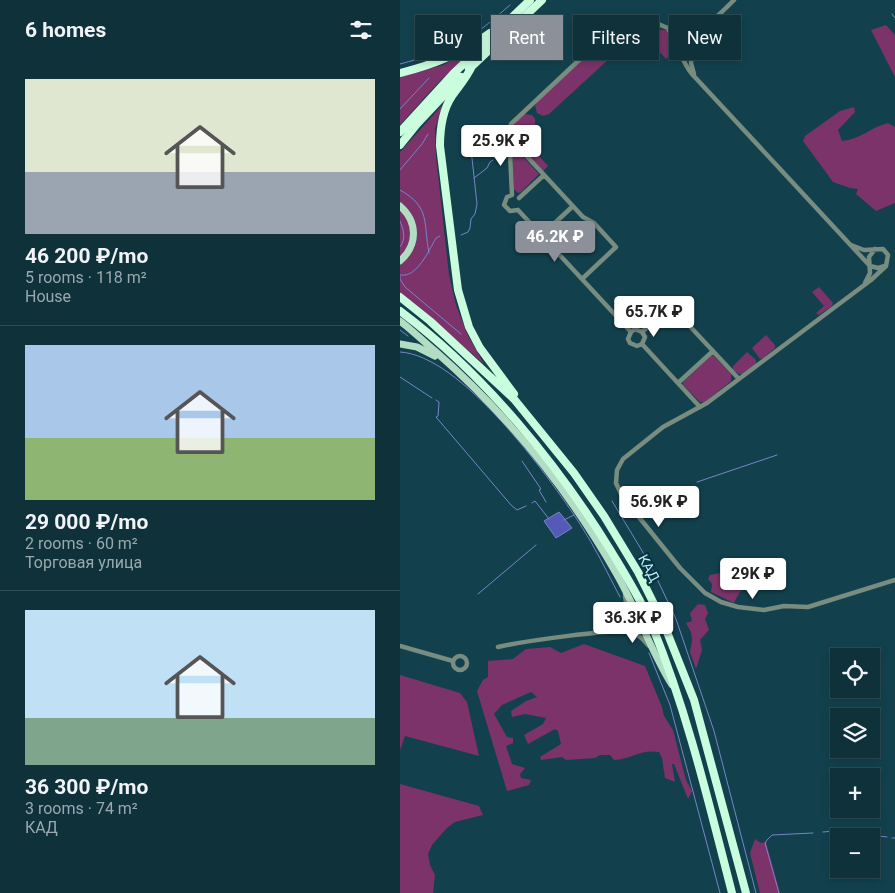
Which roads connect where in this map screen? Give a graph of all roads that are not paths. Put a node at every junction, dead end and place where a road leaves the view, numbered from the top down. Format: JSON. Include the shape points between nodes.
{"nodes":[{"id":1,"x":530,"y":0,"type":"edge"},
{"id":2,"x":542,"y":0,"type":"edge"},
{"id":3,"x":734,"y":0,"type":"edge"},
{"id":4,"x":516,"y":14,"type":"junction"},
{"id":5,"x":718,"y":15,"type":"edge"},
{"id":6,"x":668,"y":29,"type":"edge"},
{"id":7,"x":684,"y":60,"type":"edge"},
{"id":8,"x":691,"y":60,"type":"edge"},
{"id":9,"x":472,"y":66,"type":"junction"},
{"id":10,"x":400,"y":73,"type":"edge"},
{"id":11,"x":699,"y":80,"type":"junction"},
{"id":12,"x":400,"y":132,"type":"edge"},
{"id":13,"x":509,"y":137,"type":"junction"},
{"id":14,"x":400,"y":145,"type":"edge"},
{"id":15,"x":544,"y":175,"type":"junction"},
{"id":16,"x":512,"y":195,"type":"junction"},
{"id":17,"x":520,"y":204,"type":"junction"},
{"id":18,"x":400,"y":206,"type":"edge"},
{"id":19,"x":573,"y":206,"type":"junction"},
{"id":20,"x":542,"y":235,"type":"junction"},
{"id":21,"x":852,"y":245,"type":"junction"},
{"id":22,"x":875,"y":249,"type":"junction"},
{"id":23,"x":400,"y":261,"type":"edge"},
{"id":24,"x":870,"y":266,"type":"junction"},
{"id":25,"x":886,"y":266,"type":"junction"},
{"id":26,"x":582,"y":279,"type":"junction"},
{"id":27,"x":863,"y":286,"type":"junction"},
{"id":28,"x":400,"y":297,"type":"edge"},
{"id":29,"x":400,"y":311,"type":"edge"},
{"id":30,"x":400,"y":321,"type":"edge"},
{"id":31,"x":630,"y":332,"type":"junction"},
{"id":32,"x":642,"y":332,"type":"junction"},
{"id":33,"x":400,"y":344,"type":"edge"},
{"id":34,"x":642,"y":344,"type":"junction"},
{"id":35,"x":713,"y":351,"type":"junction"},
{"id":36,"x":455,"y":369,"type":"junction"},
{"id":37,"x":739,"y":379,"type":"junction"},
{"id":38,"x":678,"y":383,"type":"junction"},
{"id":39,"x":700,"y":407,"type":"junction"},
{"id":40,"x":526,"y":414,"type":"junction"},
{"id":41,"x":895,"y":580,"type":"edge"},
{"id":42,"x":625,"y":590,"type":"junction"},
{"id":43,"x":612,"y":632,"type":"junction"},
{"id":44,"x":400,"y":646,"type":"edge"},
{"id":45,"x":498,"y":647,"type":"dead end"},
{"id":46,"x":655,"y":652,"type":"junction"},
{"id":47,"x":453,"y":661,"type":"dead end"},
{"id":48,"x":678,"y":696,"type":"junction"},
{"id":49,"x":732,"y":893,"type":"edge"},
{"id":50,"x":746,"y":893,"type":"edge"}],
"edges":[{"from":1,"to":4,"type":"highway"},
{"from":2,"to":9,"type":"highway"},
{"from":3,"to":5,"type":"street"},
{"from":4,"to":10,"type":"highway","via":[[476,44],[446,59]]},
{"from":4,"to":12,"type":"highway"},
{"from":6,"to":13,"type":"street","via":[[643,18],[629,19],[618,25],[513,120]]},
{"from":7,"to":11,"type":"street"},
{"from":8,"to":11,"type":"street","via":[[691,68]]},
{"from":9,"to":14,"type":"highway"},
{"from":9,"to":40,"type":"highway","via":[[450,98],[440,127],[458,290],[469,327],[480,348]]},
{"from":11,"to":21,"type":"street"},
{"from":13,"to":15,"type":"street"},
{"from":13,"to":16,"type":"street"},
{"from":15,"to":17,"type":"street"},
{"from":15,"to":19,"type":"street"},
{"from":16,"to":17,"type":"street"},
{"from":16,"to":17,"type":"street","via":[[505,200],[506,208],[513,212]]},
{"from":17,"to":20,"type":"street"},
{"from":18,"to":23,"type":"main road","via":[[411,221],[414,238]]},
{"from":19,"to":20,"type":"street"},
{"from":19,"to":26,"type":"street","via":[[616,247]]},
{"from":20,"to":26,"type":"street"},
{"from":21,"to":22,"type":"street","via":[[864,250]]},
{"from":21,"to":24,"type":"street"},
{"from":22,"to":24,"type":"street","via":[[869,257]]},
{"from":22,"to":25,"type":"street","via":[[886,252]]},
{"from":24,"to":25,"type":"street"},
{"from":24,"to":27,"type":"street","via":[[870,276]]},
{"from":25,"to":27,"type":"street"},
{"from":26,"to":31,"type":"street"},
{"from":27,"to":37,"type":"street"},
{"from":28,"to":40,"type":"highway","name":"КАД","via":[[442,332]]},
{"from":29,"to":48,"type":"highway","name":"КАД","via":[[429,332],[504,408],[565,483],[628,578],[652,626]]},
{"from":30,"to":36,"type":"main road"},
{"from":31,"to":32,"type":"street","via":[[638,329]]},
{"from":31,"to":34,"type":"street","via":[[630,343]]},
{"from":32,"to":34,"type":"street","via":[[645,336]]},
{"from":32,"to":35,"type":"street","via":[[671,306]]},
{"from":33,"to":36,"type":"main road","via":[[417,347]]},
{"from":34,"to":38,"type":"street"},
{"from":35,"to":37,"type":"street"},
{"from":35,"to":38,"type":"street"},
{"from":36,"to":42,"type":"main road","via":[[494,406],[548,468],[582,517]]},
{"from":37,"to":39,"type":"street"},
{"from":38,"to":39,"type":"street"},
{"from":39,"to":41,"type":"street","via":[[663,427],[623,459],[617,470],[616,483],[634,512],[705,593],[738,607],[764,610],[784,606],[808,607]]},
{"from":40,"to":50,"type":"highway","name":"КАД","via":[[604,516],[638,572],[662,622],[694,700]]},
{"from":42,"to":43,"type":"street","via":[[625,621]]},
{"from":42,"to":46,"type":"main road"},
{"from":43,"to":45,"type":"street"},
{"from":43,"to":46,"type":"street","via":[[633,632]]},
{"from":44,"to":47,"type":"street"},
{"from":46,"to":48,"type":"main road"},
{"from":48,"to":49,"type":"highway","name":"КАД"}]}
